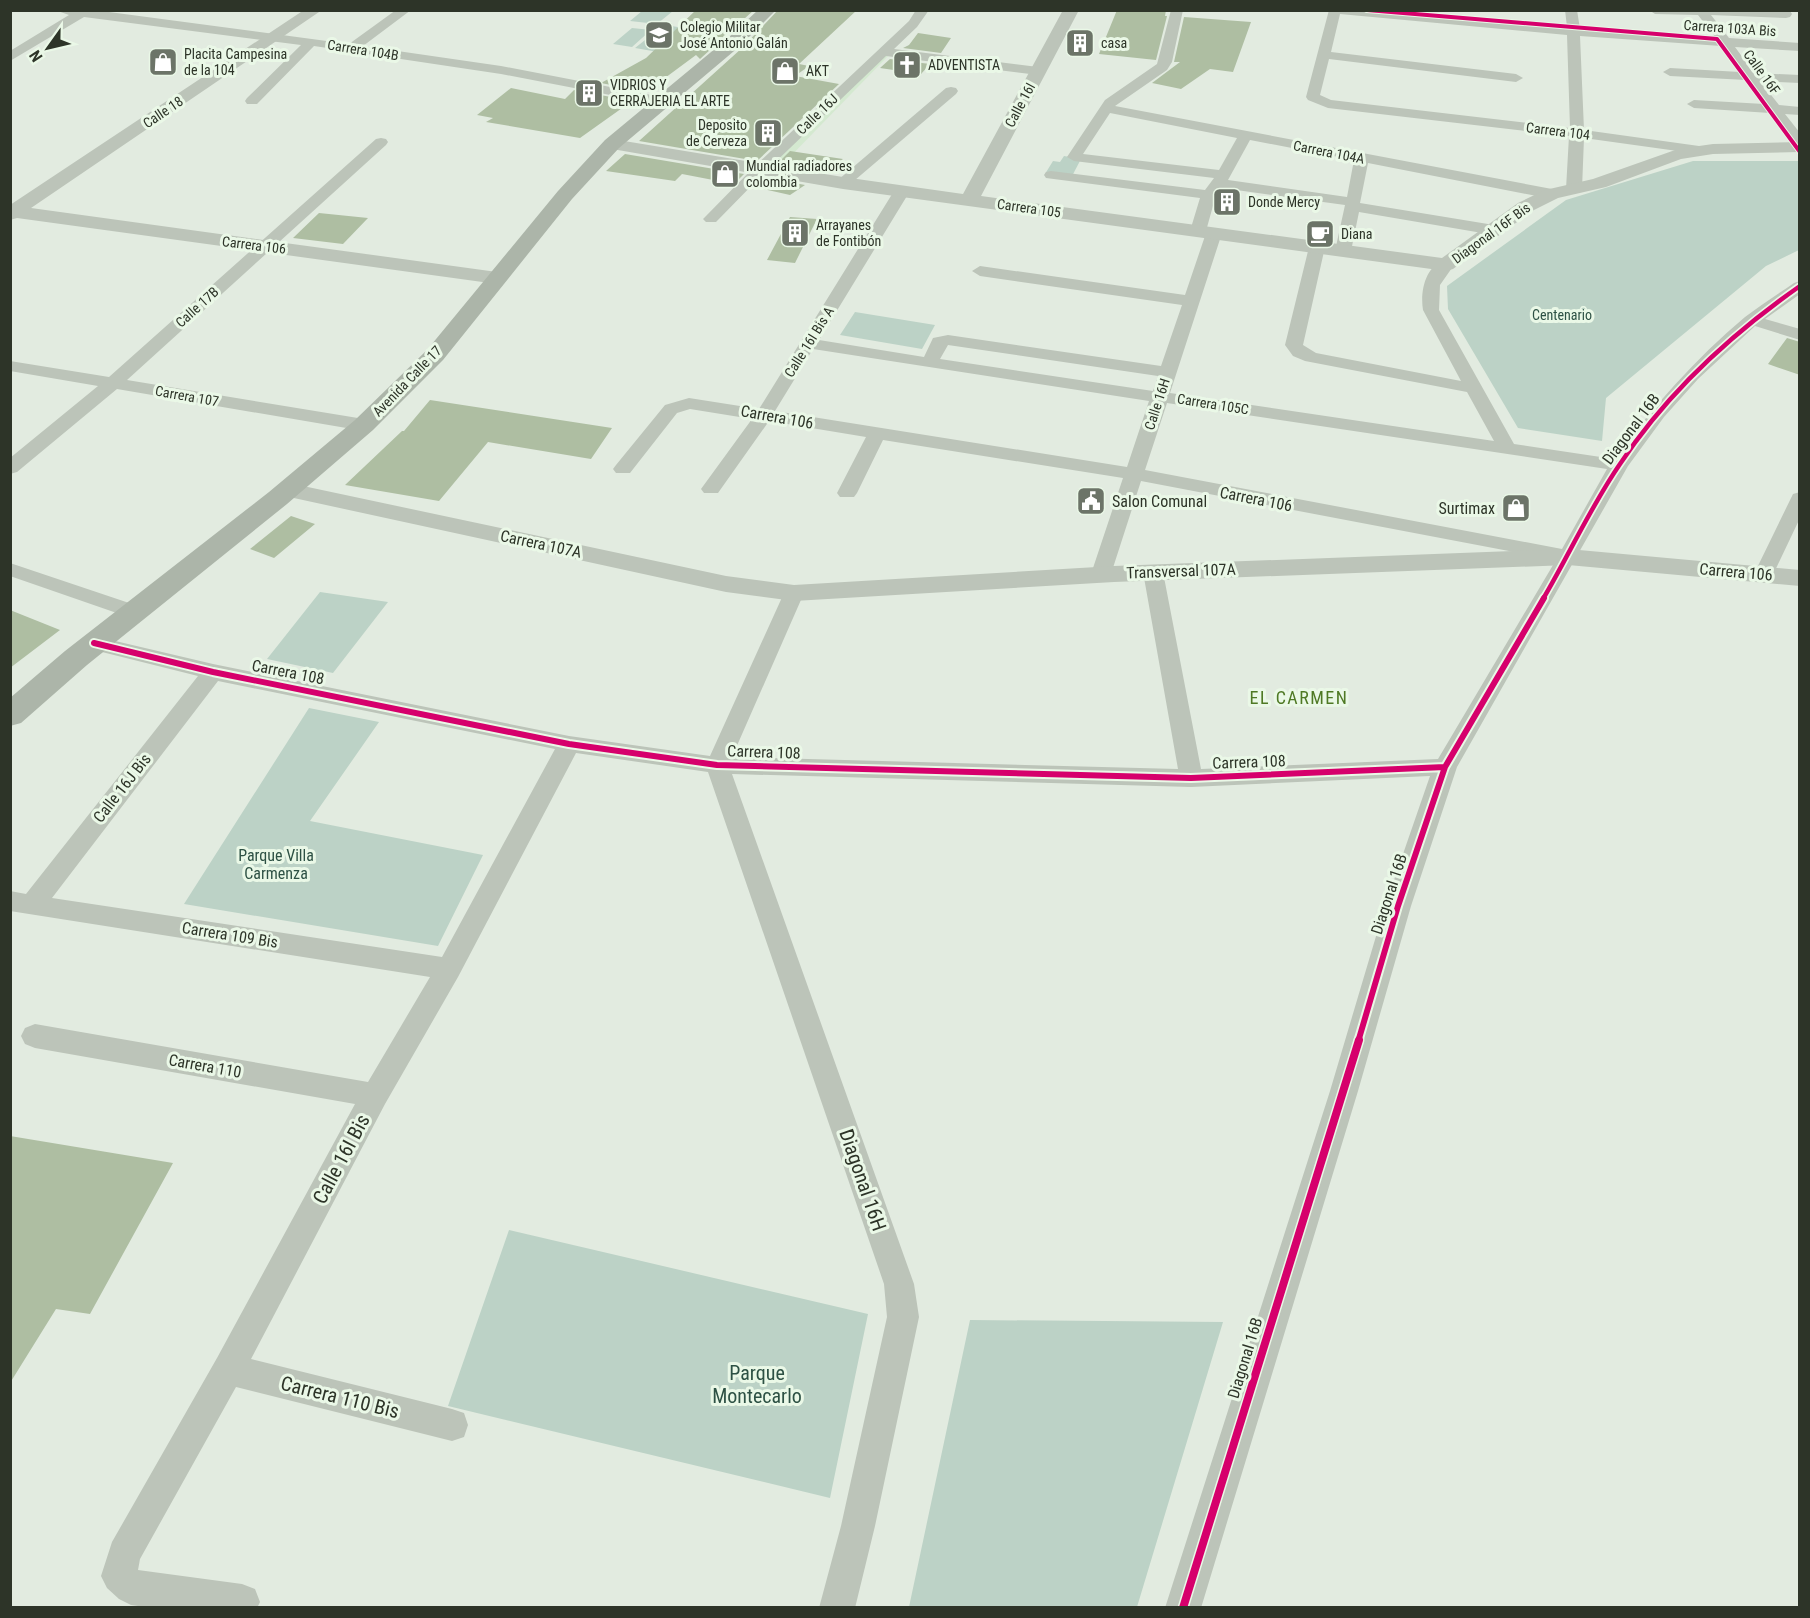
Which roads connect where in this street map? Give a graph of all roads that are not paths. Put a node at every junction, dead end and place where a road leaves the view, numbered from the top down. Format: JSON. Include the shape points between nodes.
{"nodes":[{"id":1,"x":61,"y":10,"type":"edge"},
{"id":2,"x":315,"y":10,"type":"edge"},
{"id":3,"x":405,"y":10,"type":"edge"},
{"id":4,"x":768,"y":10,"type":"edge"},
{"id":5,"x":923,"y":10,"type":"edge"},
{"id":6,"x":1071,"y":10,"type":"edge"},
{"id":7,"x":1177,"y":10,"type":"edge"},
{"id":8,"x":1336,"y":10,"type":"edge"},
{"id":9,"x":1571,"y":10,"type":"edge"},
{"id":10,"x":1655,"y":10,"type":"edge"},
{"id":11,"x":1701,"y":11,"type":"edge"},
{"id":12,"x":84,"y":12,"type":"edge"},
{"id":13,"x":1786,"y":14,"type":"dead end"},
{"id":14,"x":1574,"y":32,"type":"junction"},
{"id":15,"x":274,"y":37,"type":"junction"},
{"id":16,"x":311,"y":42,"type":"junction"},
{"id":17,"x":1727,"y":43,"type":"junction"},
{"id":18,"x":1800,"y":47,"type":"edge"},
{"id":19,"x":351,"y":48,"type":"junction"},
{"id":20,"x":883,"y":52,"type":"junction"},
{"id":21,"x":1325,"y":55,"type":"junction"},
{"id":22,"x":10,"y":57,"type":"edge"},
{"id":23,"x":1038,"y":71,"type":"junction"},
{"id":24,"x":1670,"y":72,"type":"dead end"},
{"id":25,"x":1751,"y":76,"type":"junction"},
{"id":26,"x":1516,"y":78,"type":"dead end"},
{"id":27,"x":1800,"y":79,"type":"edge"},
{"id":28,"x":951,"y":92,"type":"dead end"},
{"id":29,"x":252,"y":101,"type":"dead end"},
{"id":30,"x":662,"y":101,"type":"junction"},
{"id":31,"x":1694,"y":104,"type":"dead end"},
{"id":32,"x":1106,"y":108,"type":"junction"},
{"id":33,"x":1774,"y":109,"type":"junction"},
{"id":34,"x":1800,"y":111,"type":"edge"},
{"id":35,"x":1578,"y":133,"type":"junction"},
{"id":36,"x":1246,"y":135,"type":"junction"},
{"id":37,"x":381,"y":142,"type":"dead end"},
{"id":38,"x":612,"y":144,"type":"junction"},
{"id":39,"x":1800,"y":145,"type":"edge"},
{"id":40,"x":1699,"y":150,"type":"junction"},
{"id":41,"x":1362,"y":158,"type":"junction"},
{"id":42,"x":760,"y":169,"type":"junction"},
{"id":43,"x":1051,"y":175,"type":"dead end"},
{"id":44,"x":843,"y":183,"type":"junction"},
{"id":45,"x":1217,"y":184,"type":"junction"},
{"id":46,"x":1574,"y":189,"type":"junction"},
{"id":47,"x":902,"y":191,"type":"junction"},
{"id":48,"x":1552,"y":194,"type":"junction"},
{"id":49,"x":969,"y":200,"type":"junction"},
{"id":50,"x":1353,"y":204,"type":"junction"},
{"id":51,"x":12,"y":213,"type":"edge"},
{"id":52,"x":711,"y":219,"type":"dead end"},
{"id":53,"x":1494,"y":230,"type":"junction"},
{"id":54,"x":1206,"y":232,"type":"junction"},
{"id":55,"x":263,"y":246,"type":"junction"},
{"id":56,"x":1317,"y":247,"type":"junction"},
{"id":57,"x":1343,"y":251,"type":"junction"},
{"id":58,"x":1446,"y":265,"type":"junction"},
{"id":59,"x":980,"y":270,"type":"dead end"},
{"id":60,"x":497,"y":278,"type":"junction"},
{"id":61,"x":1800,"y":286,"type":"edge"},
{"id":62,"x":1191,"y":301,"type":"junction"},
{"id":63,"x":1752,"y":320,"type":"junction"},
{"id":64,"x":1800,"y":335,"type":"edge"},
{"id":65,"x":808,"y":343,"type":"junction"},
{"id":66,"x":930,"y":363,"type":"junction"},
{"id":67,"x":10,"y":366,"type":"edge"},
{"id":68,"x":1168,"y":372,"type":"junction"},
{"id":69,"x":113,"y":383,"type":"junction"},
{"id":70,"x":1472,"y":388,"type":"junction"},
{"id":71,"x":1160,"y":396,"type":"junction"},
{"id":72,"x":764,"y":415,"type":"junction"},
{"id":73,"x":364,"y":426,"type":"junction"},
{"id":74,"x":877,"y":434,"type":"junction"},
{"id":75,"x":1507,"y":448,"type":"junction"},
{"id":76,"x":1618,"y":465,"type":"junction"},
{"id":77,"x":10,"y":468,"type":"edge"},
{"id":78,"x":623,"y":469,"type":"dead end"},
{"id":79,"x":1134,"y":474,"type":"junction"},
{"id":80,"x":711,"y":489,"type":"dead end"},
{"id":81,"x":289,"y":490,"type":"junction"},
{"id":82,"x":847,"y":493,"type":"dead end"},
{"id":83,"x":1800,"y":498,"type":"edge"},
{"id":84,"x":1568,"y":557,"type":"junction"},
{"id":85,"x":10,"y":569,"type":"edge"},
{"id":86,"x":1153,"y":572,"type":"junction"},
{"id":87,"x":1101,"y":574,"type":"junction"},
{"id":88,"x":1764,"y":574,"type":"junction"},
{"id":89,"x":1800,"y":578,"type":"edge"},
{"id":90,"x":794,"y":593,"type":"junction"},
{"id":91,"x":134,"y":612,"type":"junction"},
{"id":92,"x":94,"y":643,"type":"junction"},
{"id":93,"x":213,"y":672,"type":"junction"},
{"id":94,"x":10,"y":715,"type":"edge"},
{"id":95,"x":569,"y":744,"type":"junction"},
{"id":96,"x":717,"y":765,"type":"junction"},
{"id":97,"x":1445,"y":767,"type":"junction"},
{"id":98,"x":1191,"y":778,"type":"junction"},
{"id":99,"x":21,"y":903,"type":"edge"},
{"id":100,"x":449,"y":969,"type":"junction"},
{"id":101,"x":35,"y":1036,"type":"dead end"},
{"id":102,"x":375,"y":1095,"type":"junction"},
{"id":103,"x":228,"y":1368,"type":"junction"},
{"id":104,"x":452,"y":1425,"type":"dead end"},
{"id":105,"x":242,"y":1602,"type":"dead end"},
{"id":106,"x":837,"y":1608,"type":"edge"},
{"id":107,"x":1183,"y":1608,"type":"edge"}],
"edges":[{"from":1,"to":12,"type":"street","name":"Carrera 104B"},
{"from":2,"to":15,"type":"street","name":"Calle 18"},
{"from":3,"to":19,"type":"street"},
{"from":4,"to":30,"type":"main road","name":"Avenida Calle 17"},
{"from":5,"to":20,"type":"street","name":"Calle 16J"},
{"from":6,"to":23,"type":"street","name":"Calle 16I"},
{"from":7,"to":32,"type":"street","via":[[1165,62]]},
{"from":8,"to":14,"type":"street","name":"Carrera 103A Bis"},
{"from":8,"to":21,"type":"street"},
{"from":9,"to":14,"type":"street"},
{"from":10,"to":11,"type":"street"},
{"from":11,"to":13,"type":"street"},
{"from":11,"to":17,"type":"street","name":"Calle 16F"},
{"from":12,"to":15,"type":"street","name":"Carrera 104B"},
{"from":12,"to":22,"type":"street"},
{"from":14,"to":17,"type":"street","name":"Carrera 103A Bis"},
{"from":14,"to":35,"type":"street"},
{"from":15,"to":16,"type":"street","name":"Carrera 104B"},
{"from":15,"to":51,"type":"street","name":"Calle 18"},
{"from":16,"to":19,"type":"street","name":"Carrera 104B"},
{"from":16,"to":29,"type":"street"},
{"from":17,"to":18,"type":"street","name":"Carrera 103A Bis"},
{"from":17,"to":25,"type":"street","name":"Calle 16F"},
{"from":19,"to":30,"type":"street","name":"Carrera 104B","via":[[501,70]]},
{"from":20,"to":23,"type":"street"},
{"from":20,"to":42,"type":"street","name":"Calle 16J"},
{"from":21,"to":26,"type":"street"},
{"from":21,"to":35,"type":"street","name":"Carrera 104","via":[[1313,97],[1328,105]]},
{"from":23,"to":49,"type":"street","name":"Calle 16I"},
{"from":24,"to":25,"type":"street"},
{"from":25,"to":27,"type":"street"},
{"from":25,"to":33,"type":"street","name":"Calle 16F"},
{"from":28,"to":44,"type":"street"},
{"from":30,"to":38,"type":"main road","name":"Avenida Calle 17"},
{"from":31,"to":33,"type":"street"},
{"from":32,"to":36,"type":"street","name":"Carrera 104A"},
{"from":32,"to":45,"type":"street","via":[[1074,158]]},
{"from":33,"to":34,"type":"street"},
{"from":33,"to":39,"type":"street","name":"Calle 16F"},
{"from":35,"to":40,"type":"street","name":"Carrera 104"},
{"from":35,"to":46,"type":"street"},
{"from":36,"to":41,"type":"street","name":"Carrera 104A"},
{"from":36,"to":45,"type":"street","name":"Calle 16H"},
{"from":37,"to":55,"type":"street","name":"Calle 17B"},
{"from":38,"to":42,"type":"street","name":"Carrera 105"},
{"from":38,"to":60,"type":"main road","name":"Avenida Calle 17"},
{"from":39,"to":40,"type":"street","name":"Carrera 104"},
{"from":40,"to":46,"type":"street","name":"Diagonal 16F Bis","via":[[1660,159]]},
{"from":41,"to":48,"type":"street","name":"Carrera 104A"},
{"from":41,"to":50,"type":"street"},
{"from":42,"to":44,"type":"street","name":"Carrera 105"},
{"from":42,"to":52,"type":"street","name":"Calle 16J"},
{"from":43,"to":45,"type":"street"},
{"from":44,"to":47,"type":"street","name":"Carrera 105"},
{"from":45,"to":50,"type":"street"},
{"from":45,"to":54,"type":"street","name":"Calle 16H"},
{"from":46,"to":48,"type":"street","name":"Diagonal 16F Bis"},
{"from":47,"to":49,"type":"street","name":"Carrera 105"},
{"from":47,"to":65,"type":"street","name":"Calle 16I Bis A"},
{"from":48,"to":53,"type":"street","name":"Diagonal 16F Bis"},
{"from":49,"to":54,"type":"street","name":"Carrera 105"},
{"from":50,"to":53,"type":"street"},
{"from":50,"to":57,"type":"street"},
{"from":51,"to":55,"type":"street","name":"Carrera 106"},
{"from":53,"to":58,"type":"street","name":"Diagonal 16F Bis"},
{"from":54,"to":56,"type":"street","name":"Carrera 105"},
{"from":54,"to":62,"type":"street","name":"Calle 16H"},
{"from":55,"to":60,"type":"street","name":"Carrera 106"},
{"from":55,"to":69,"type":"street","name":"Calle 17B"},
{"from":56,"to":57,"type":"street","name":"Carrera 105"},
{"from":56,"to":70,"type":"street","via":[[1294,345],[1299,352]]},
{"from":57,"to":58,"type":"street","name":"Carrera 105"},
{"from":58,"to":70,"type":"street","name":"Diagonal 16F Bis","via":[[1431,284],[1431,310]]},
{"from":59,"to":62,"type":"street"},
{"from":60,"to":73,"type":"main road","name":"Avenida Calle 17","via":[[435,355]]},
{"from":61,"to":63,"type":"street","name":"Diagonal 16B"},
{"from":62,"to":68,"type":"street","name":"Calle 16H"},
{"from":63,"to":64,"type":"street"},
{"from":63,"to":76,"type":"street","name":"Diagonal 16B","via":[[1685,383]]},
{"from":65,"to":66,"type":"street","name":"Carrera 105C"},
{"from":65,"to":72,"type":"street","name":"Calle 16I Bis A"},
{"from":66,"to":68,"type":"street","name":"Carrera 105C","via":[[943,341]]},
{"from":66,"to":71,"type":"street","name":"Carrera 105C"},
{"from":67,"to":69,"type":"street","name":"Carrera 107"},
{"from":68,"to":71,"type":"street","name":"Calle 16H"},
{"from":69,"to":73,"type":"street","name":"Carrera 107"},
{"from":69,"to":77,"type":"street","name":"Calle 17B"},
{"from":70,"to":75,"type":"street","name":"Diagonal 16F Bis"},
{"from":71,"to":75,"type":"street","name":"Carrera 105C"},
{"from":71,"to":79,"type":"street","name":"Calle 16H"},
{"from":72,"to":74,"type":"street","name":"Carrera 106"},
{"from":72,"to":78,"type":"street","name":"Carrera 106","via":[[689,403],[679,405],[671,409]]},
{"from":72,"to":80,"type":"street","name":"Calle 16I Bis A"},
{"from":73,"to":81,"type":"main road","name":"Avenida Calle 17"},
{"from":74,"to":79,"type":"street","name":"Carrera 106"},
{"from":74,"to":82,"type":"street"},
{"from":75,"to":76,"type":"street","name":"Carrera 105C"},
{"from":76,"to":84,"type":"street","name":"Diagonal 16B"},
{"from":79,"to":84,"type":"street","name":"Carrera 106"},
{"from":79,"to":87,"type":"street","name":"Calle 16H"},
{"from":81,"to":90,"type":"street","name":"Carrera 107A","via":[[726,584]]},
{"from":81,"to":91,"type":"main road","name":"Avenida Calle 17"},
{"from":83,"to":88,"type":"street"},
{"from":84,"to":86,"type":"street","name":"Transversal 107A"},
{"from":84,"to":88,"type":"street","name":"Carrera 106"},
{"from":84,"to":97,"type":"street","name":"Diagonal 16B"},
{"from":85,"to":91,"type":"street"},
{"from":86,"to":87,"type":"street","name":"Transversal 107A"},
{"from":86,"to":98,"type":"street"},
{"from":87,"to":90,"type":"street","name":"Transversal 107A"},
{"from":88,"to":89,"type":"street","name":"Carrera 106"},
{"from":90,"to":96,"type":"street"},
{"from":91,"to":92,"type":"main road","name":"Avenida Calle 17"},
{"from":92,"to":93,"type":"street","name":"Carrera 108"},
{"from":92,"to":94,"type":"main road","name":"Avenida Calle 17"},
{"from":93,"to":95,"type":"street","name":"Carrera 108"},
{"from":93,"to":99,"type":"street","name":"Calle 16J Bis"},
{"from":95,"to":96,"type":"street","name":"Carrera 108"},
{"from":95,"to":100,"type":"street","name":"Calle 16I Bis"},
{"from":96,"to":98,"type":"street","name":"Carrera 108"},
{"from":96,"to":106,"type":"street","name":"Diagonal 16H","via":[[899,1284],[903,1317]]},
{"from":97,"to":98,"type":"street","name":"Carrera 108"},
{"from":97,"to":107,"type":"street","name":"Diagonal 16B","via":[[1398,906]]},
{"from":99,"to":100,"type":"street","name":"Carrera 109 Bis"},
{"from":100,"to":102,"type":"street","name":"Calle 16I Bis"},
{"from":101,"to":102,"type":"street","name":"Carrera 110"},
{"from":102,"to":103,"type":"street","name":"Calle 16I Bis"},
{"from":103,"to":104,"type":"street","name":"Carrera 110 Bis"},
{"from":103,"to":105,"type":"street","name":"Calle 16I Bis","via":[[124,1554],[119,1576],[131,1587]]}]}
